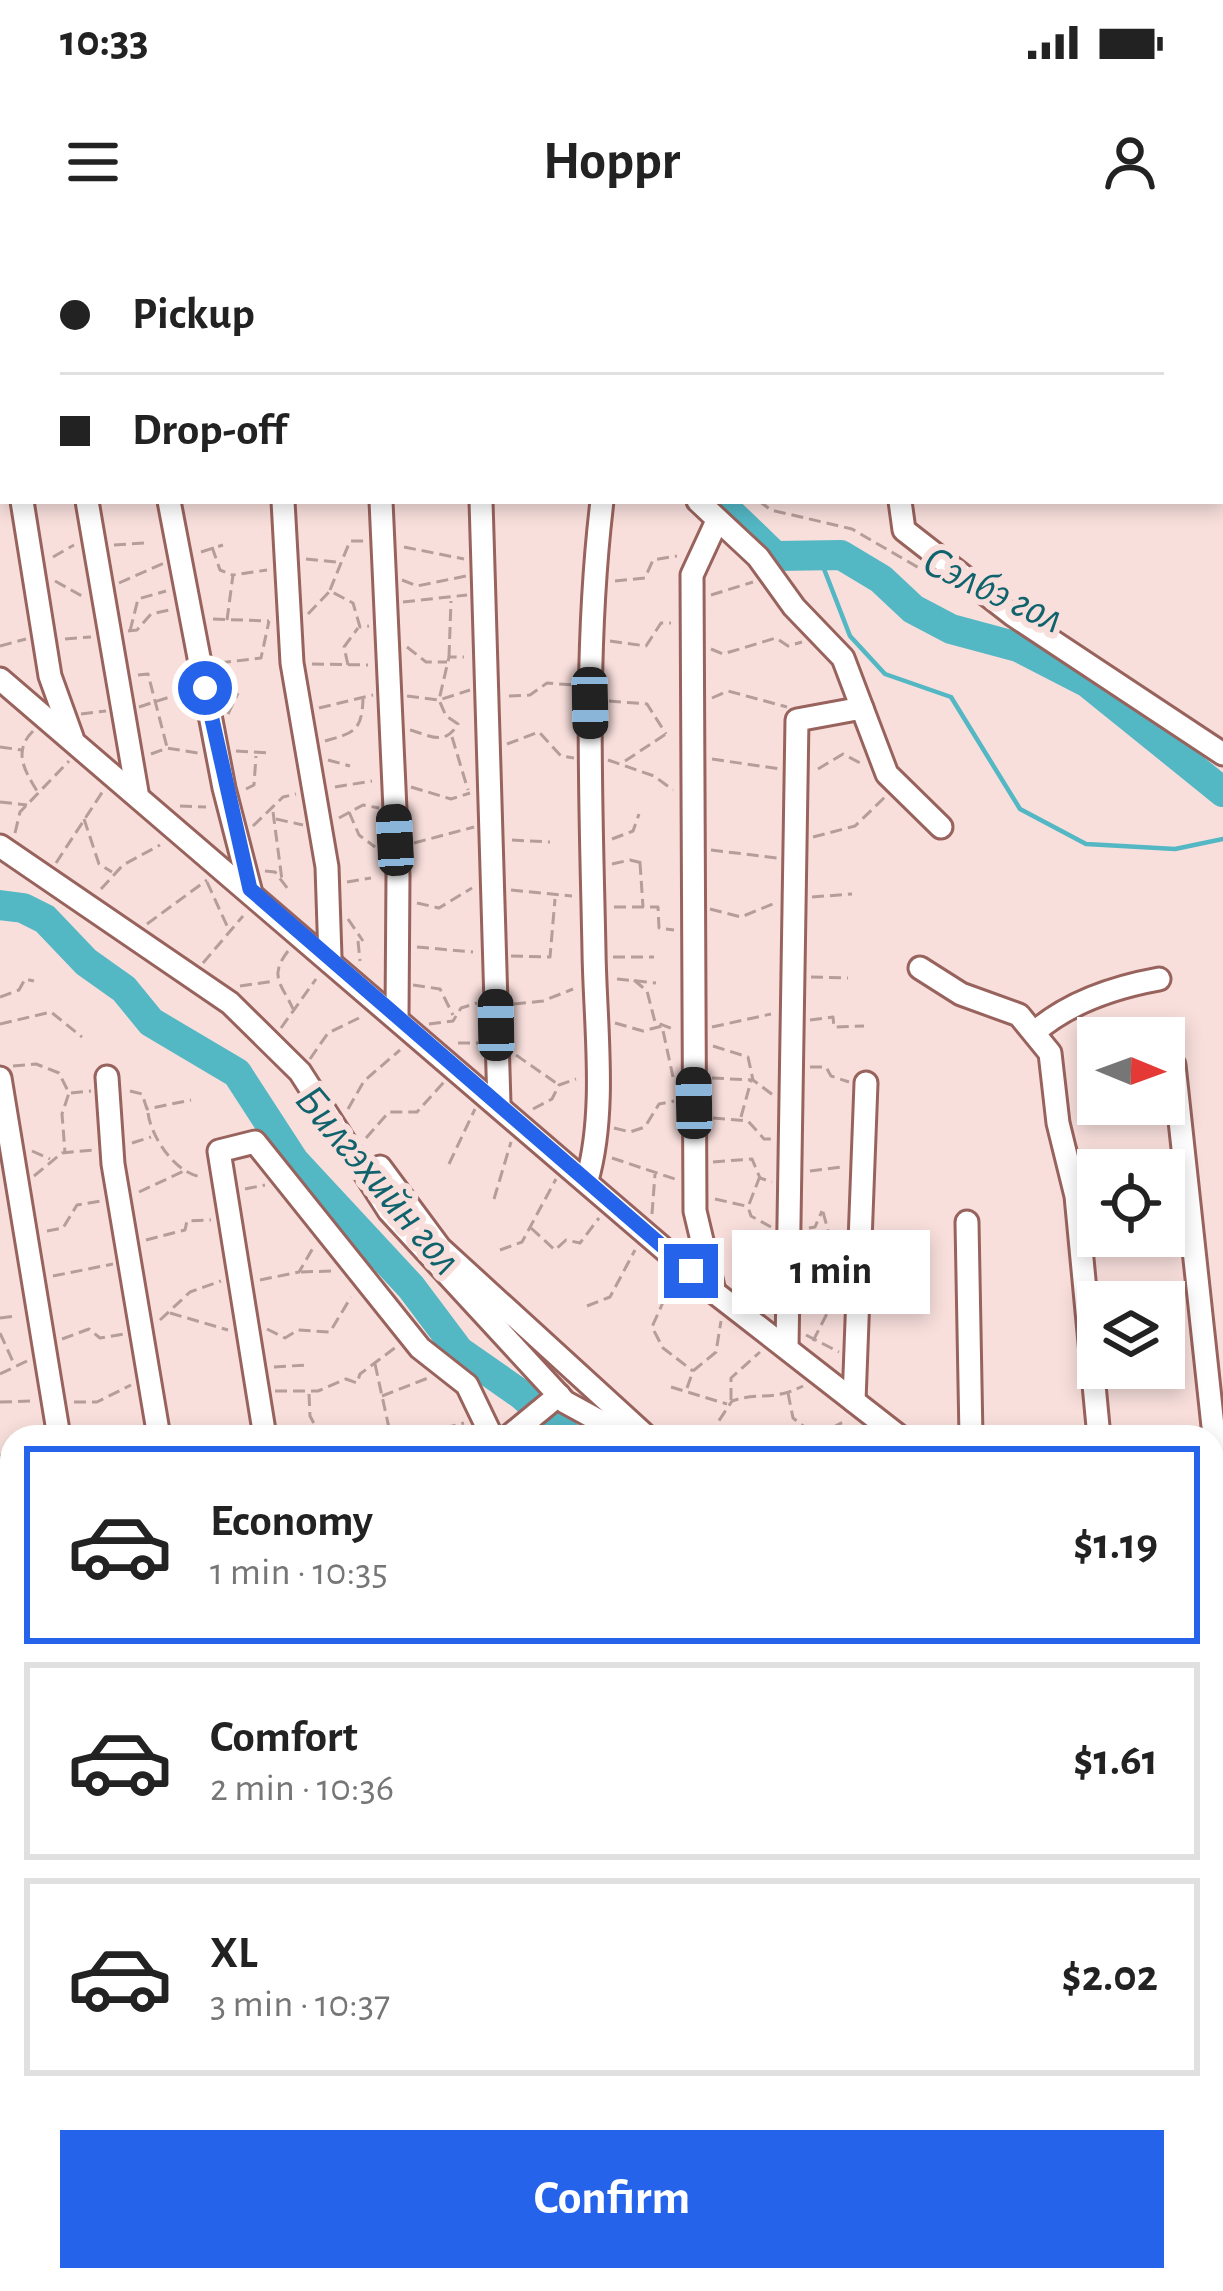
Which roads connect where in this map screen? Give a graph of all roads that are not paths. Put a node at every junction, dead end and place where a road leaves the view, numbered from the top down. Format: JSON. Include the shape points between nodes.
{"nodes":[{"id":1,"x":22,"y":504,"type":"edge"},
{"id":2,"x":88,"y":504,"type":"edge"},
{"id":3,"x":170,"y":504,"type":"edge"},
{"id":4,"x":283,"y":504,"type":"edge"},
{"id":5,"x":381,"y":504,"type":"edge"},
{"id":6,"x":481,"y":504,"type":"edge"},
{"id":7,"x":602,"y":504,"type":"edge"},
{"id":8,"x":701,"y":504,"type":"edge"},
{"id":9,"x":901,"y":504,"type":"edge"},
{"id":10,"x":717,"y":521,"type":"junction"},
{"id":11,"x":0,"y":679,"type":"edge"},
{"id":12,"x":862,"y":708,"type":"junction"},
{"id":13,"x":73,"y":737,"type":"junction"},
{"id":14,"x":1223,"y":754,"type":"edge"},
{"id":15,"x":122,"y":765,"type":"junction"},
{"id":16,"x":941,"y":827,"type":"dead end"},
{"id":17,"x":3,"y":848,"type":"edge"},
{"id":18,"x":253,"y":888,"type":"junction"},
{"id":19,"x":332,"y":959,"type":"junction"},
{"id":20,"x":920,"y":968,"type":"dead end"},
{"id":21,"x":1159,"y":979,"type":"dead end"},
{"id":22,"x":398,"y":1016,"type":"junction"},
{"id":23,"x":1036,"y":1031,"type":"junction"},
{"id":24,"x":0,"y":1078,"type":"edge"},
{"id":25,"x":866,"y":1083,"type":"road end"},
{"id":26,"x":108,"y":1085,"type":"road end"},
{"id":27,"x":493,"y":1099,"type":"junction"},
{"id":28,"x":1181,"y":1125,"type":"edge"},
{"id":29,"x":380,"y":1168,"type":"dead end"},
{"id":30,"x":579,"y":1173,"type":"junction"},
{"id":31,"x":967,"y":1222,"type":"dead end"},
{"id":32,"x":714,"y":1292,"type":"junction"},
{"id":33,"x":781,"y":1337,"type":"junction"},
{"id":34,"x":558,"y":1399,"type":"junction"},
{"id":35,"x":857,"y":1404,"type":"junction"},
{"id":36,"x":57,"y":1425,"type":"edge"},
{"id":37,"x":157,"y":1425,"type":"edge"},
{"id":38,"x":263,"y":1425,"type":"edge"},
{"id":39,"x":487,"y":1425,"type":"edge"},
{"id":40,"x":521,"y":1425,"type":"edge"},
{"id":41,"x":585,"y":1425,"type":"edge"},
{"id":42,"x":606,"y":1425,"type":"edge"},
{"id":43,"x":634,"y":1425,"type":"edge"},
{"id":44,"x":884,"y":1425,"type":"edge"},
{"id":45,"x":971,"y":1425,"type":"edge"},
{"id":46,"x":1098,"y":1425,"type":"edge"},
{"id":47,"x":1213,"y":1425,"type":"edge"}],
"edges":[{"from":1,"to":13,"type":"street","via":[[50,676]]},
{"from":2,"to":15,"type":"street","via":[[121,635]]},
{"from":3,"to":18,"type":"street","via":[[227,803]]},
{"from":4,"to":19,"type":"street","via":[[280,621],[320,828]]},
{"from":5,"to":22,"type":"street"},
{"from":6,"to":27,"type":"street","via":[[488,747],[479,791],[491,826]]},
{"from":7,"to":30,"type":"street","via":[[590,641],[595,1130],[594,1154]]},
{"from":8,"to":10,"type":"street"},
{"from":9,"to":14,"type":"street","via":[[904,530],[958,573]]},
{"from":10,"to":12,"type":"street","via":[[843,658]]},
{"from":10,"to":32,"type":"street","via":[[692,575],[691,620],[695,1176]]},
{"from":11,"to":13,"type":"street"},
{"from":12,"to":16,"type":"street","via":[[887,774]]},
{"from":12,"to":33,"type":"street","via":[[798,716]]},
{"from":13,"to":15,"type":"street"},
{"from":15,"to":18,"type":"street","via":[[136,792]]},
{"from":17,"to":34,"type":"street","via":[[230,1003],[264,1036],[300,1072],[389,1211]]},
{"from":18,"to":19,"type":"street"},
{"from":19,"to":22,"type":"street"},
{"from":20,"to":23,"type":"street"},
{"from":21,"to":23,"type":"street","via":[[1116,986]]},
{"from":22,"to":27,"type":"street"},
{"from":23,"to":46,"type":"street","via":[[1050,1053],[1076,1196]]},
{"from":24,"to":36,"type":"street"},
{"from":25,"to":35,"type":"street","via":[[851,1258]]},
{"from":26,"to":37,"type":"street","via":[[118,1198]]},
{"from":27,"to":30,"type":"street"},
{"from":28,"to":47,"type":"street"},
{"from":29,"to":43,"type":"street","via":[[440,1248]]},
{"from":30,"to":32,"type":"street"},
{"from":31,"to":45,"type":"street"},
{"from":32,"to":33,"type":"street"},
{"from":33,"to":35,"type":"street"},
{"from":34,"to":40,"type":"street"},
{"from":34,"to":41,"type":"street"},
{"from":34,"to":42,"type":"street"},
{"from":35,"to":44,"type":"street"},
{"from":38,"to":39,"type":"street","via":[[219,1151],[255,1142],[405,1330],[467,1385]]}]}
